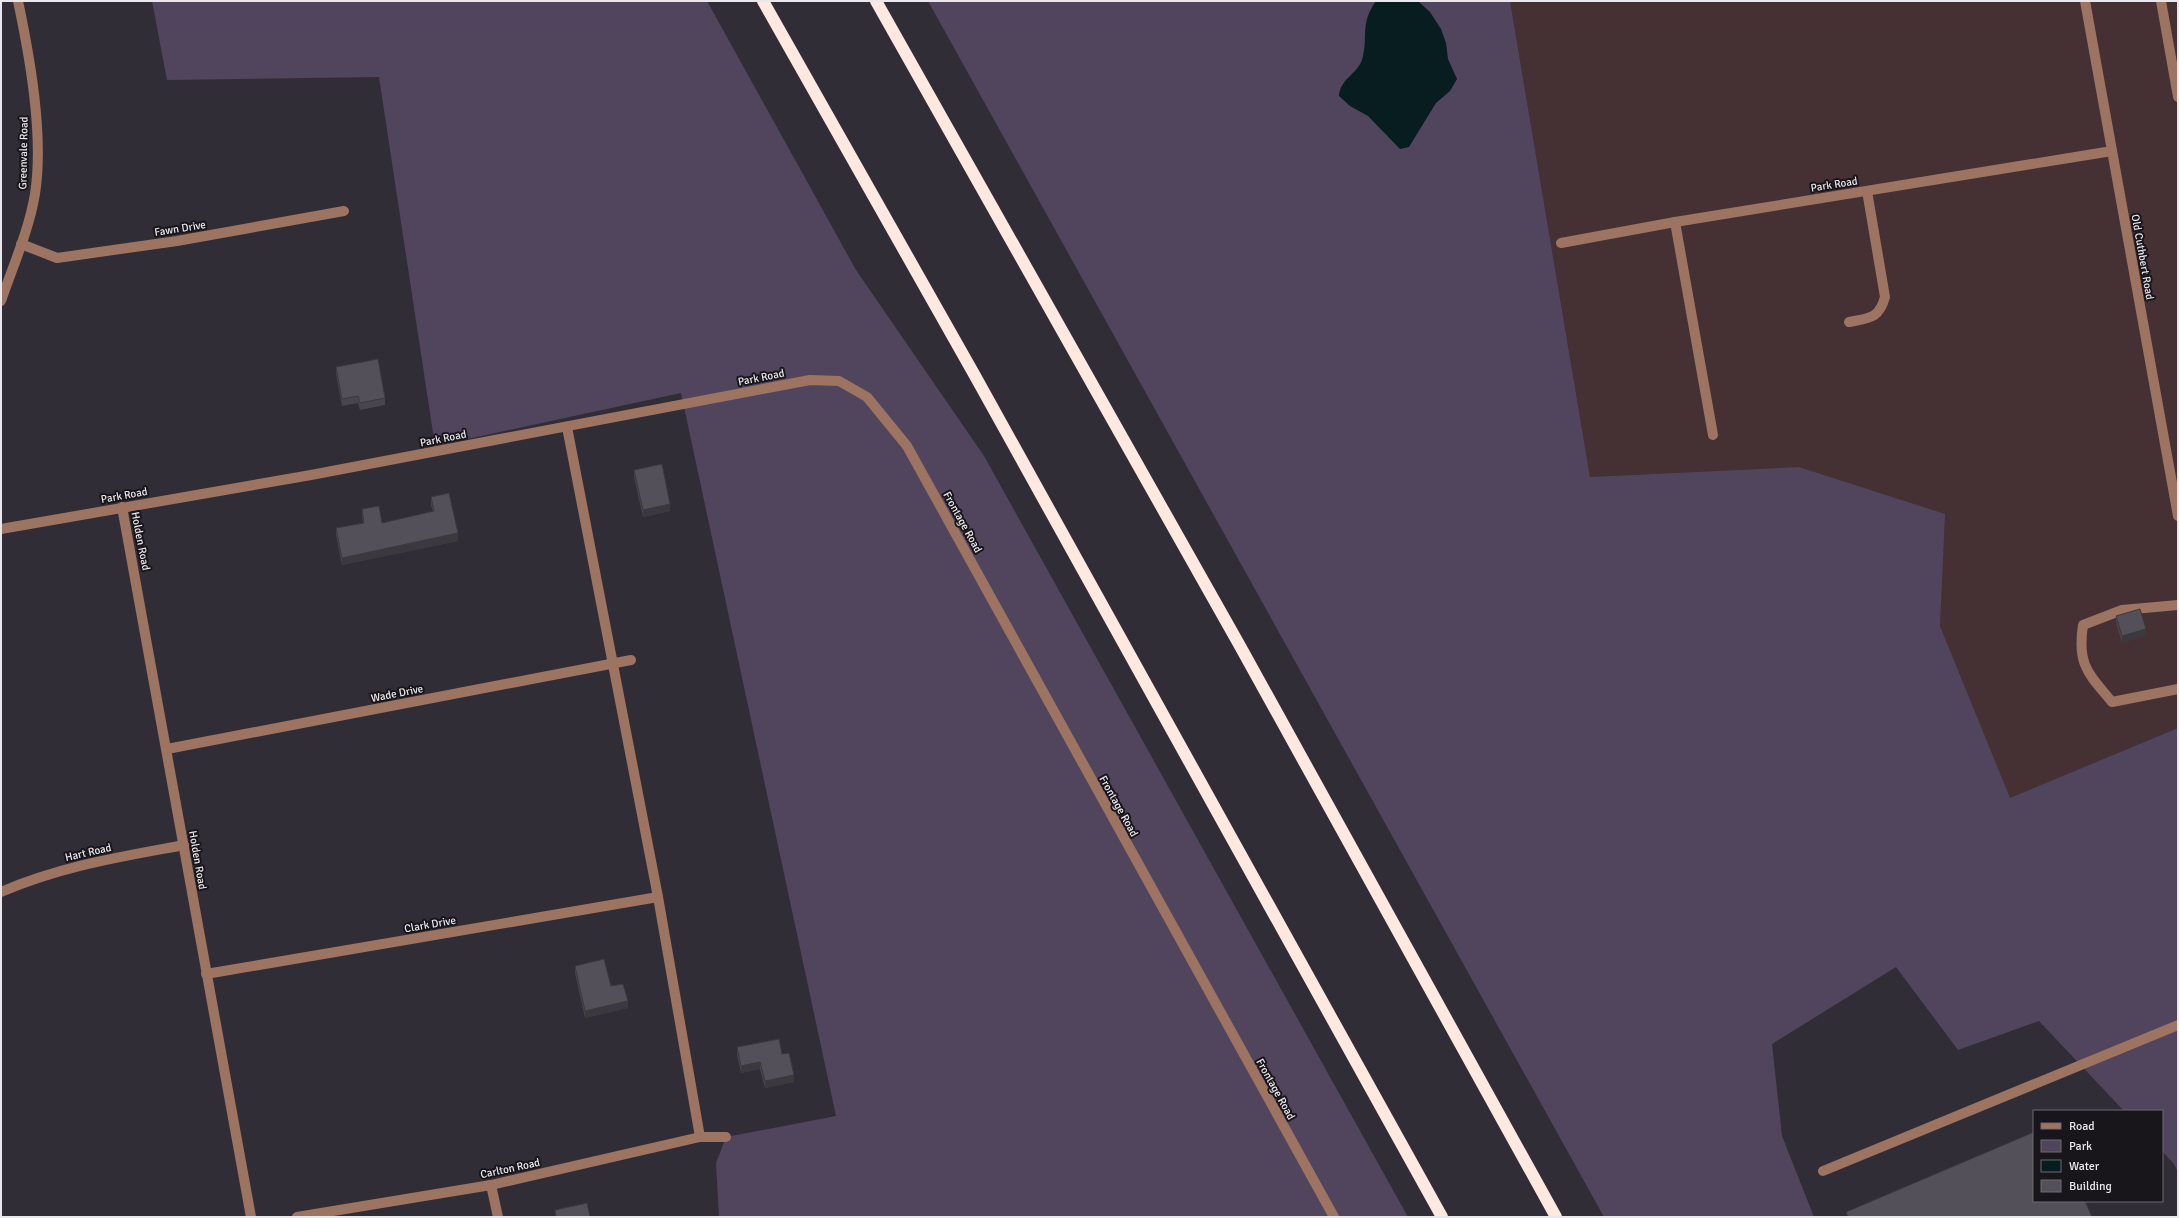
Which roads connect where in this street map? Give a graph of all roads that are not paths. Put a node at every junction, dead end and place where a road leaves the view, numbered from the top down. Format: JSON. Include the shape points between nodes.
{"nodes":[{"id":1,"x":18,"y":1,"type":"edge"},
{"id":2,"x":763,"y":1,"type":"edge"},
{"id":3,"x":876,"y":1,"type":"edge"},
{"id":4,"x":2086,"y":1,"type":"edge"},
{"id":5,"x":2161,"y":1,"type":"edge"},
{"id":6,"x":2178,"y":98,"type":"edge"},
{"id":7,"x":2112,"y":151,"type":"junction"},
{"id":8,"x":1867,"y":190,"type":"junction"},
{"id":9,"x":344,"y":211,"type":"dead end"},
{"id":10,"x":1675,"y":222,"type":"junction"},
{"id":11,"x":1561,"y":243,"type":"dead end"},
{"id":12,"x":21,"y":244,"type":"junction"},
{"id":13,"x":1,"y":301,"type":"edge"},
{"id":14,"x":1849,"y":322,"type":"dead end"},
{"id":15,"x":879,"y":410,"type":"joint"},
{"id":16,"x":567,"y":427,"type":"junction"},
{"id":17,"x":1713,"y":436,"type":"dead end"},
{"id":18,"x":122,"y":508,"type":"junction"},
{"id":19,"x":2178,"y":516,"type":"edge"},
{"id":20,"x":1,"y":529,"type":"edge"},
{"id":21,"x":2178,"y":605,"type":"edge"},
{"id":22,"x":631,"y":660,"type":"dead end"},
{"id":23,"x":614,"y":664,"type":"junction"},
{"id":24,"x":2178,"y":689,"type":"edge"},
{"id":25,"x":167,"y":749,"type":"junction"},
{"id":26,"x":184,"y":845,"type":"junction"},
{"id":27,"x":1,"y":892,"type":"edge"},
{"id":28,"x":658,"y":897,"type":"junction"},
{"id":29,"x":206,"y":974,"type":"junction"},
{"id":30,"x":2178,"y":1025,"type":"edge"},
{"id":31,"x":726,"y":1136,"type":"dead end"},
{"id":32,"x":700,"y":1137,"type":"junction"},
{"id":33,"x":1823,"y":1171,"type":"dead end"},
{"id":34,"x":491,"y":1185,"type":"junction"},
{"id":35,"x":251,"y":1217,"type":"edge"},
{"id":36,"x":297,"y":1217,"type":"edge"},
{"id":37,"x":498,"y":1217,"type":"edge"},
{"id":38,"x":1334,"y":1217,"type":"edge"},
{"id":39,"x":1442,"y":1217,"type":"edge"},
{"id":40,"x":1556,"y":1217,"type":"edge"}],
"edges":[{"from":1,"to":12,"type":"street","name":"Greenvale Road","via":[[36,113],[37,143],[35,193]]},
{"from":2,"to":39,"type":"highway","via":[[974,374]]},
{"from":3,"to":40,"type":"highway","via":[[1244,653]]},
{"from":4,"to":7,"type":"street","name":"Old Cuthbert Road"},
{"from":5,"to":6,"type":"street"},
{"from":7,"to":8,"type":"street","name":"Park Road"},
{"from":7,"to":19,"type":"street","name":"Old Cuthbert Road"},
{"from":8,"to":10,"type":"street","name":"Park Road"},
{"from":8,"to":14,"type":"street","via":[[1885,297],[1882,309],[1874,316]]},
{"from":9,"to":12,"type":"street","name":"Fawn Drive","via":[[177,241],[57,258]]},
{"from":10,"to":11,"type":"street","name":"Park Road"},
{"from":10,"to":17,"type":"street"},
{"from":12,"to":13,"type":"street","name":"Greenvale Road"},
{"from":15,"to":16,"type":"street","name":"Park Road","via":[[867,397],[840,381],[810,380]]},
{"from":15,"to":38,"type":"street","name":"Frontage Road","via":[[907,446]]},
{"from":16,"to":18,"type":"street","name":"Park Road"},
{"from":16,"to":23,"type":"street"},
{"from":18,"to":20,"type":"street","name":"Park Road"},
{"from":18,"to":25,"type":"street","name":"Holden Road"},
{"from":21,"to":24,"type":"street","via":[[2122,610],[2083,624],[2080,644],[2086,670],[2112,702]]},
{"from":22,"to":23,"type":"street","name":"Wade Drive"},
{"from":23,"to":25,"type":"street","name":"Wade Drive"},
{"from":23,"to":28,"type":"street"},
{"from":25,"to":26,"type":"street","name":"Holden Road"},
{"from":26,"to":27,"type":"street","name":"Hart Road","via":[[94,862],[36,877]]},
{"from":26,"to":29,"type":"street","name":"Holden Road"},
{"from":28,"to":29,"type":"street","name":"Clark Drive"},
{"from":28,"to":32,"type":"street"},
{"from":29,"to":35,"type":"street","name":"Holden Road"},
{"from":30,"to":33,"type":"street"},
{"from":31,"to":32,"type":"street","name":"Carlton Road"},
{"from":32,"to":34,"type":"street","name":"Carlton Road"},
{"from":34,"to":36,"type":"street","name":"Carlton Road"},
{"from":34,"to":37,"type":"street"}]}
